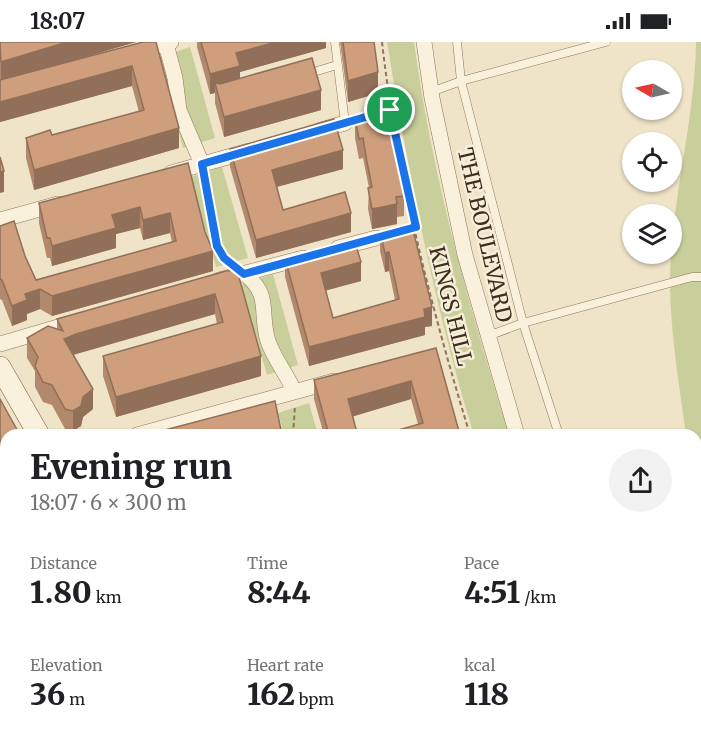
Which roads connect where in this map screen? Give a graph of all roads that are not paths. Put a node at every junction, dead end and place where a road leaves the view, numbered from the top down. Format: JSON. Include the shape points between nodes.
{"nodes":[{"id":1,"x":334,"y":42,"type":"edge"},
{"id":2,"x":424,"y":42,"type":"edge"},
{"id":3,"x":457,"y":42,"type":"edge"},
{"id":4,"x":606,"y":42,"type":"edge"},
{"id":5,"x":168,"y":43,"type":"edge"},
{"id":6,"x":119,"y":57,"type":"edge"},
{"id":7,"x":337,"y":65,"type":"junction"},
{"id":8,"x":294,"y":77,"type":"edge"},
{"id":9,"x":461,"y":81,"type":"junction"},
{"id":10,"x":431,"y":92,"type":"junction"},
{"id":11,"x":345,"y":123,"type":"joint"},
{"id":12,"x":301,"y":136,"type":"edge"},
{"id":13,"x":268,"y":145,"type":"edge"},
{"id":14,"x":202,"y":164,"type":"junction"},
{"id":15,"x":157,"y":177,"type":"edge"},
{"id":16,"x":79,"y":198,"type":"edge"},
{"id":17,"x":0,"y":220,"type":"edge"},
{"id":18,"x":376,"y":238,"type":"road end"},
{"id":19,"x":244,"y":274,"type":"junction"},
{"id":20,"x":701,"y":277,"type":"edge"},
{"id":21,"x":204,"y":284,"type":"edge"},
{"id":22,"x":93,"y":316,"type":"edge"},
{"id":23,"x":523,"y":323,"type":"junction"},
{"id":24,"x":487,"y":336,"type":"junction"},
{"id":25,"x":2,"y":343,"type":"edge"},
{"id":26,"x":0,"y":367,"type":"edge"},
{"id":27,"x":347,"y":377,"type":"edge"},
{"id":28,"x":294,"y":392,"type":"junction"},
{"id":29,"x":36,"y":429,"type":"edge"},
{"id":30,"x":159,"y":429,"type":"edge"},
{"id":31,"x":515,"y":429,"type":"edge"},
{"id":32,"x":557,"y":429,"type":"edge"}],
"edges":[{"from":1,"to":7,"type":"lane"},
{"from":2,"to":10,"type":"street","name":"THE BOULEVARD"},
{"from":3,"to":9,"type":"lane"},
{"from":4,"to":9,"type":"lane"},
{"from":5,"to":6,"type":"street"},
{"from":5,"to":14,"type":"street","via":[[179,110]]},
{"from":7,"to":8,"type":"lane"},
{"from":7,"to":11,"type":"lane"},
{"from":9,"to":10,"type":"lane"},
{"from":9,"to":23,"type":"lane"},
{"from":10,"to":24,"type":"street","name":"THE BOULEVARD","via":[[465,255]]},
{"from":11,"to":12,"type":"street"},
{"from":13,"to":14,"type":"street"},
{"from":14,"to":15,"type":"street"},
{"from":16,"to":17,"type":"street"},
{"from":18,"to":19,"type":"street"},
{"from":19,"to":21,"type":"street"},
{"from":19,"to":28,"type":"street","via":[[258,285],[263,296],[268,341]]},
{"from":20,"to":23,"type":"lane"},
{"from":22,"to":25,"type":"street"},
{"from":23,"to":24,"type":"lane"},
{"from":23,"to":32,"type":"lane"},
{"from":24,"to":31,"type":"street","name":"THE BOULEVARD"},
{"from":26,"to":29,"type":"street"},
{"from":27,"to":28,"type":"street"},
{"from":28,"to":30,"type":"street"}]}
